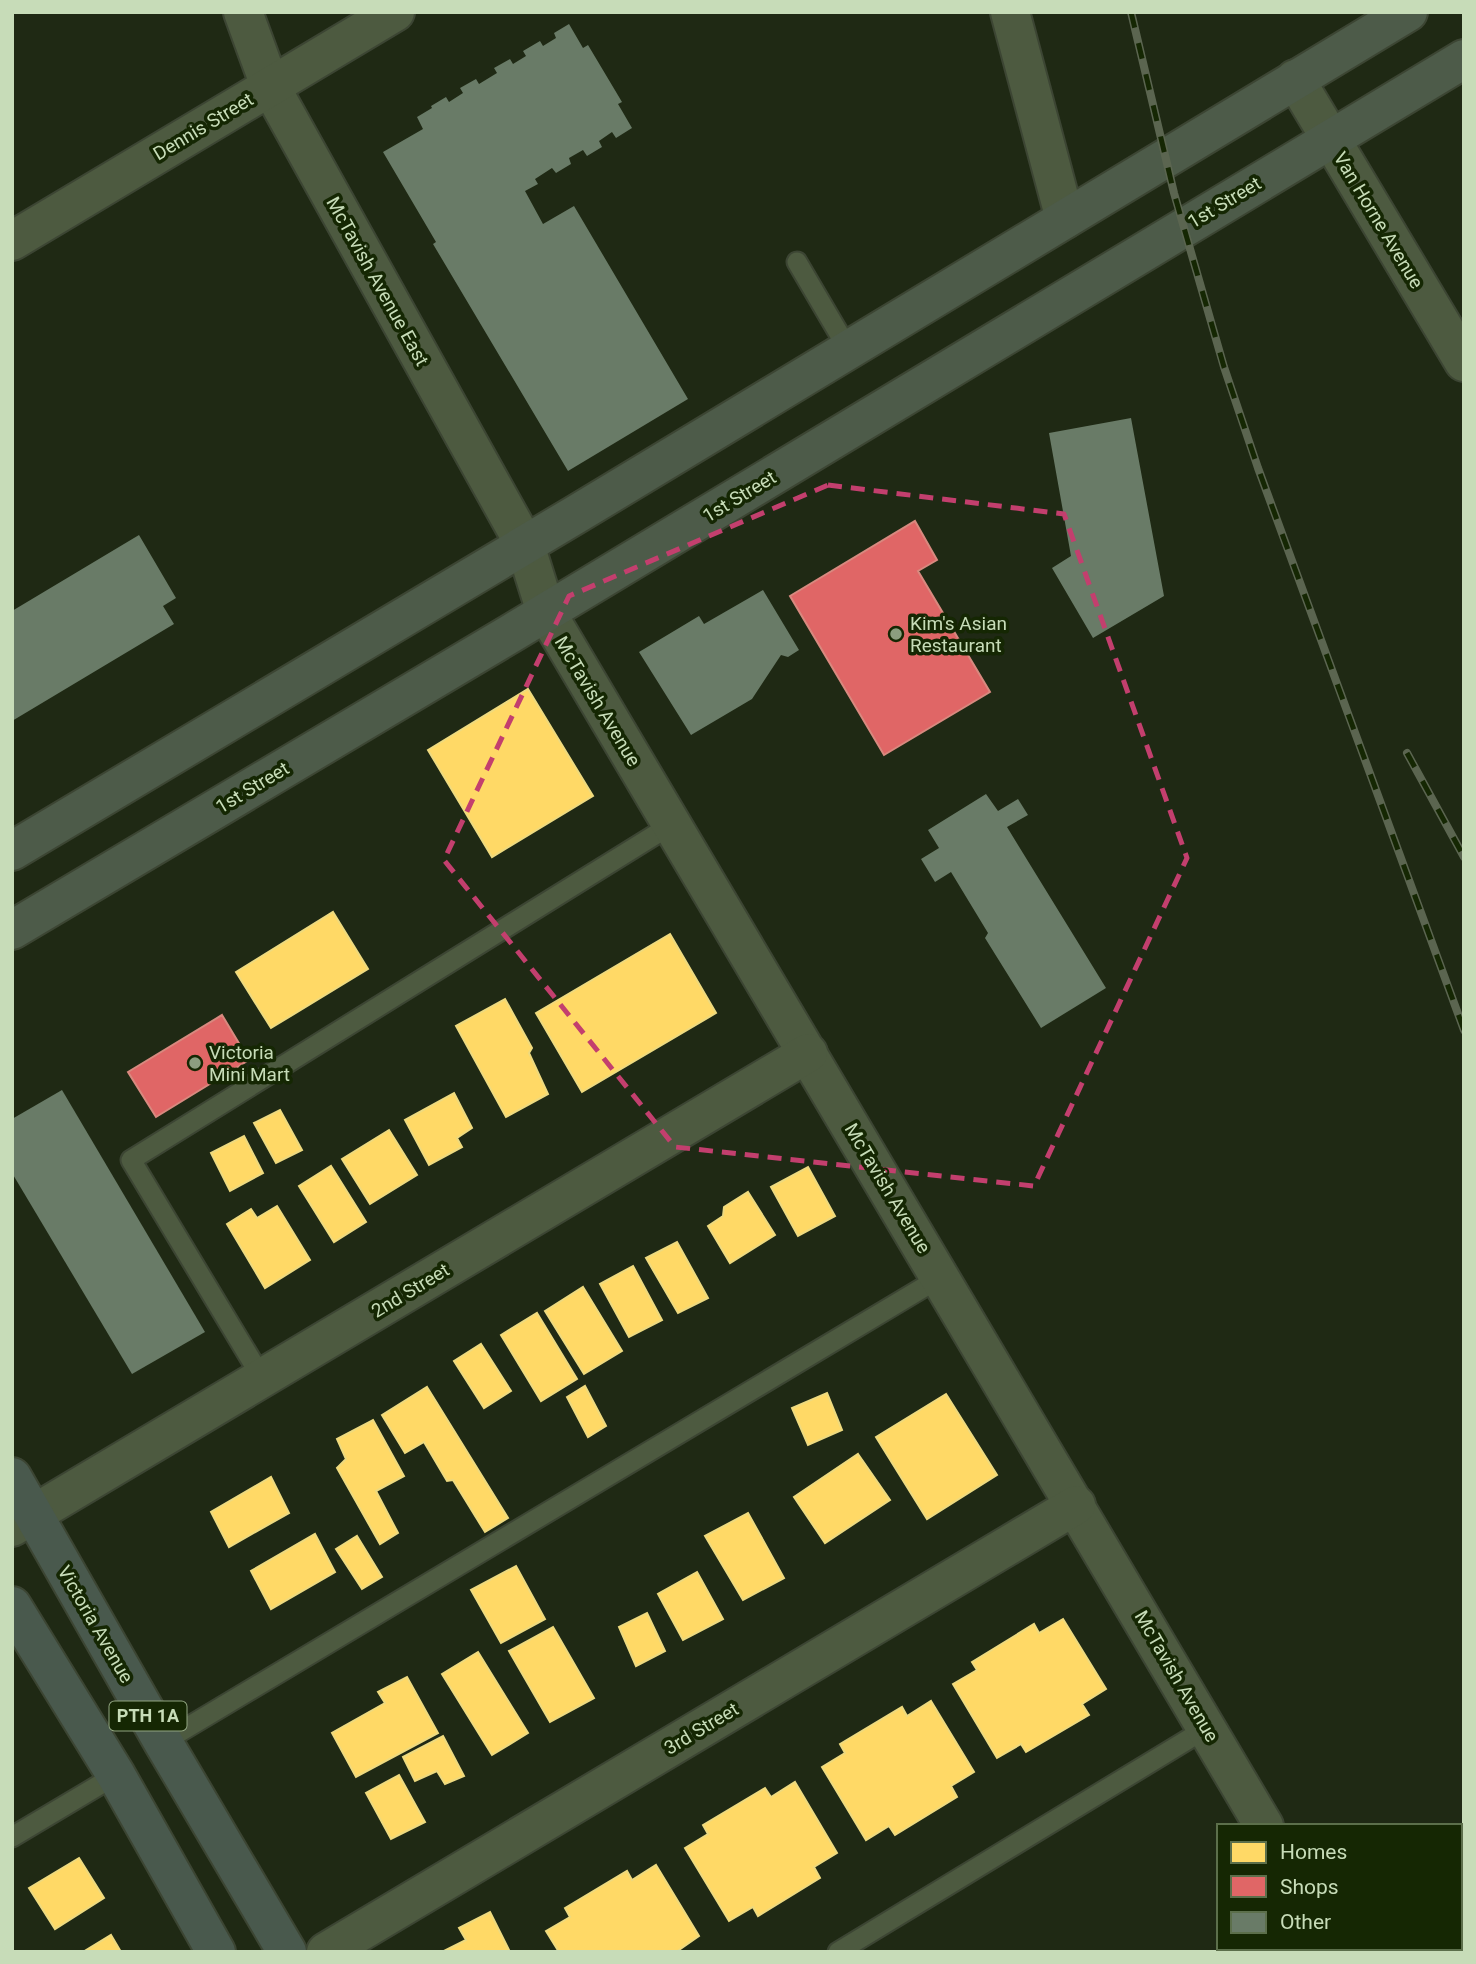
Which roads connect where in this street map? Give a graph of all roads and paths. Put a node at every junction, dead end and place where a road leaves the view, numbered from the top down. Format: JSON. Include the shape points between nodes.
{"nodes":[{"id":1,"x":243,"y":12,"type":"edge"},
{"id":2,"x":395,"y":12,"type":"edge"},
{"id":3,"x":1010,"y":12,"type":"edge"},
{"id":4,"x":1408,"y":12,"type":"edge"},
{"id":5,"x":1464,"y":59,"type":"edge"},
{"id":6,"x":1296,"y":79,"type":"junction"},
{"id":7,"x":270,"y":86,"type":"junction"},
{"id":8,"x":1330,"y":138,"type":"junction"},
{"id":9,"x":1065,"y":219,"type":"junction"},
{"id":10,"x":12,"y":240,"type":"edge"},
{"id":11,"x":797,"y":262,"type":"dead end"},
{"id":12,"x":848,"y":349,"type":"junction"},
{"id":13,"x":1464,"y":362,"type":"edge"},
{"id":14,"x":525,"y":545,"type":"junction"},
{"id":15,"x":546,"y":612,"type":"junction"},
{"id":16,"x":671,"y":825,"type":"junction"},
{"id":17,"x":12,"y":851,"type":"edge"},
{"id":18,"x":12,"y":930,"type":"edge"},
{"id":19,"x":808,"y":1053,"type":"junction"},
{"id":20,"x":941,"y":1277,"type":"junction"},
{"id":21,"x":262,"y":1378,"type":"junction"},
{"id":22,"x":12,"y":1477,"type":"edge"},
{"id":23,"x":1076,"y":1505,"type":"junction"},
{"id":24,"x":23,"y":1521,"type":"edge"},
{"id":25,"x":12,"y":1606,"type":"edge"},
{"id":26,"x":1207,"y":1728,"type":"junction"},
{"id":27,"x":163,"y":1742,"type":"junction"},
{"id":28,"x":116,"y":1775,"type":"junction"},
{"id":29,"x":1263,"y":1824,"type":"edge"},
{"id":30,"x":12,"y":1837,"type":"edge"},
{"id":31,"x":216,"y":1952,"type":"edge"},
{"id":32,"x":287,"y":1952,"type":"edge"},
{"id":33,"x":326,"y":1952,"type":"edge"},
{"id":34,"x":838,"y":1952,"type":"edge"}],
"edges":[{"from":1,"to":7,"type":"street","name":"McTavish Avenue East"},
{"from":2,"to":7,"type":"street","name":"Dennis Street"},
{"from":3,"to":9,"type":"street"},
{"from":4,"to":6,"type":"main road"},
{"from":5,"to":8,"type":"main road","name":"1st Street"},
{"from":6,"to":8,"type":"street","name":"Van Horne Avenue"},
{"from":6,"to":9,"type":"main road"},
{"from":7,"to":10,"type":"street","name":"Dennis Street"},
{"from":7,"to":14,"type":"street","name":"McTavish Avenue East"},
{"from":8,"to":13,"type":"street","name":"Van Horne Avenue"},
{"from":8,"to":15,"type":"main road","name":"1st Street"},
{"from":9,"to":12,"type":"main road"},
{"from":11,"to":12,"type":"lane"},
{"from":12,"to":14,"type":"main road"},
{"from":14,"to":15,"type":"street","name":"McTavish Avenue"},
{"from":14,"to":17,"type":"main road"},
{"from":15,"to":16,"type":"street","name":"McTavish Avenue"},
{"from":15,"to":18,"type":"main road","name":"1st Street"},
{"from":16,"to":19,"type":"street","name":"McTavish Avenue"},
{"from":16,"to":21,"type":"lane","via":[[131,1160]]},
{"from":19,"to":20,"type":"street","name":"McTavish Avenue"},
{"from":19,"to":21,"type":"street","name":"2nd Street"},
{"from":20,"to":23,"type":"street","name":"McTavish Avenue"},
{"from":20,"to":27,"type":"lane"},
{"from":21,"to":24,"type":"street","name":"2nd Street"},
{"from":22,"to":24,"type":"main road","name":"Victoria Avenue","number":"PTH 1A"},
{"from":23,"to":26,"type":"street","name":"McTavish Avenue"},
{"from":23,"to":33,"type":"street","name":"3rd Street"},
{"from":24,"to":27,"type":"main road","name":"Victoria Avenue","number":"PTH 1A"},
{"from":25,"to":28,"type":"main road","number":"PTH 1A"},
{"from":26,"to":29,"type":"street","name":"McTavish Avenue"},
{"from":26,"to":34,"type":"lane"},
{"from":27,"to":32,"type":"main road","name":"Victoria Avenue","number":"PTH 1A"},
{"from":28,"to":30,"type":"lane"},
{"from":28,"to":31,"type":"main road","number":"PTH 1A"}]}
